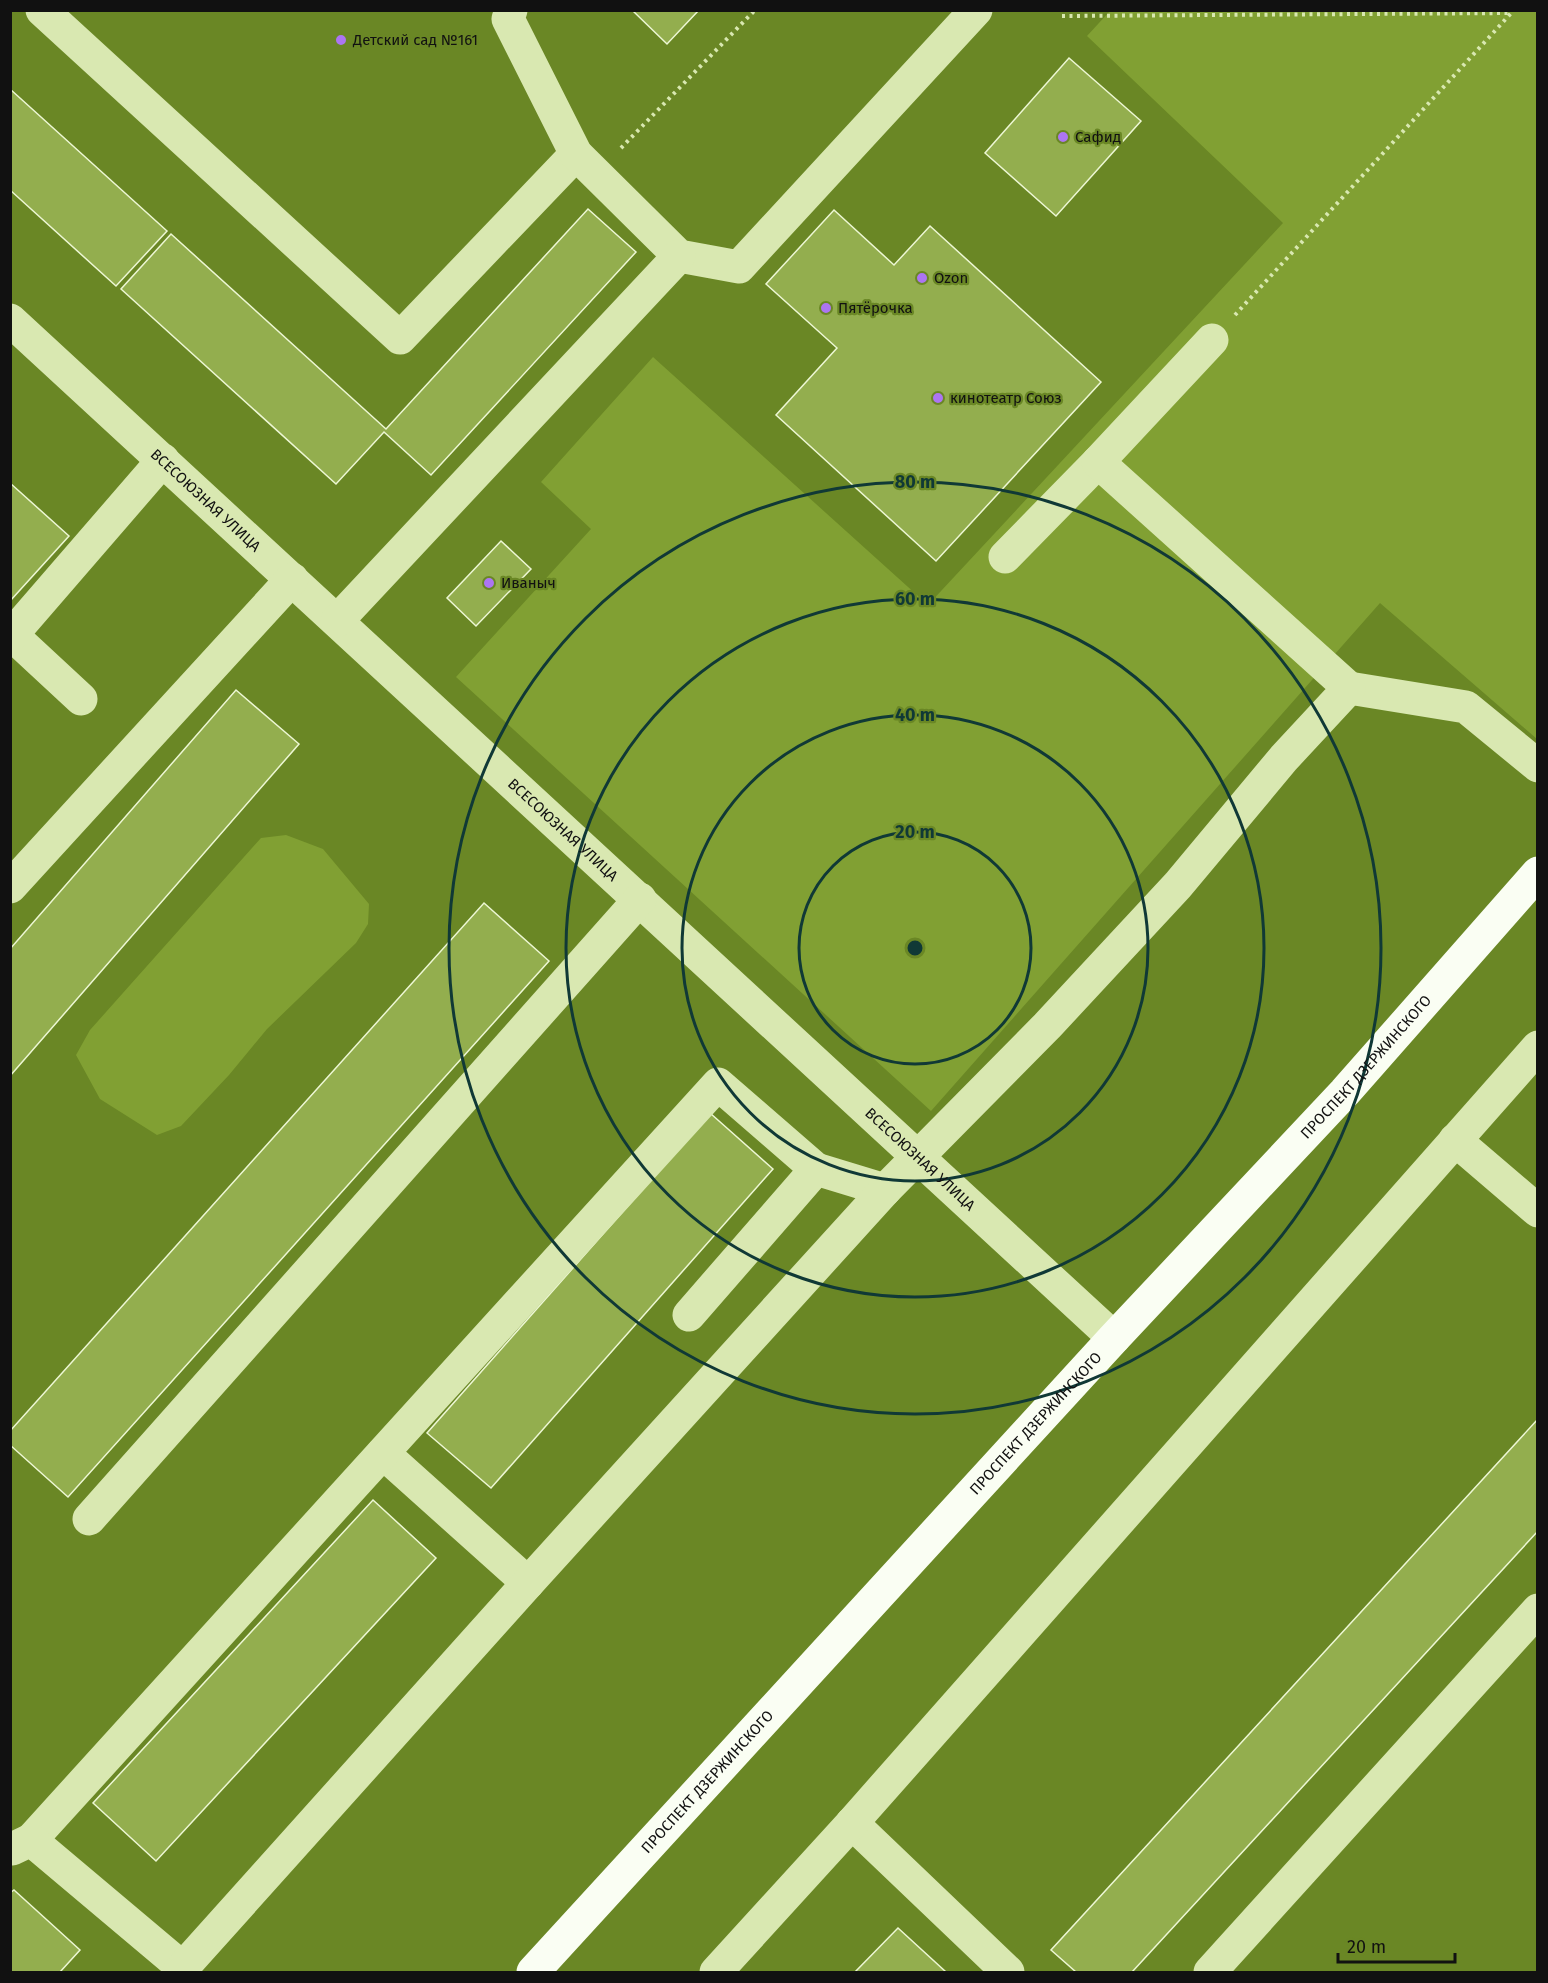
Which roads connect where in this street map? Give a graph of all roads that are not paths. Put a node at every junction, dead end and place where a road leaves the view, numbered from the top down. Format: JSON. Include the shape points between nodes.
{"nodes":[{"id":1,"x":42,"y":10,"type":"edge"},
{"id":2,"x":511,"y":10,"type":"edge"},
{"id":3,"x":976,"y":10,"type":"edge"},
{"id":4,"x":586,"y":164,"type":"junction"},
{"id":5,"x":679,"y":256,"type":"junction"},
{"id":6,"x":10,"y":320,"type":"edge"},
{"id":7,"x":1212,"y":340,"type":"road end"},
{"id":8,"x":163,"y":460,"type":"junction"},
{"id":9,"x":1098,"y":462,"type":"junction"},
{"id":10,"x":1005,"y":557,"type":"dead end"},
{"id":11,"x":292,"y":579,"type":"junction"},
{"id":12,"x":337,"y":621,"type":"junction"},
{"id":13,"x":11,"y":636,"type":"edge"},
{"id":14,"x":1349,"y":688,"type":"junction"},
{"id":15,"x":81,"y":699,"type":"dead end"},
{"id":16,"x":1538,"y":766,"type":"edge"},
{"id":17,"x":1538,"y":873,"type":"edge"},
{"id":18,"x":10,"y":887,"type":"edge"},
{"id":19,"x":639,"y":899,"type":"junction"},
{"id":20,"x":1538,"y":1047,"type":"edge"},
{"id":21,"x":1455,"y":1140,"type":"junction"},
{"id":22,"x":918,"y":1156,"type":"junction"},
{"id":23,"x":816,"y":1169,"type":"junction"},
{"id":24,"x":885,"y":1190,"type":"junction"},
{"id":25,"x":1538,"y":1212,"type":"edge"},
{"id":26,"x":689,"y":1314,"type":"dead end"},
{"id":27,"x":1114,"y":1338,"type":"junction"},
{"id":28,"x":383,"y":1453,"type":"junction"},
{"id":29,"x":89,"y":1519,"type":"dead end"},
{"id":30,"x":528,"y":1583,"type":"junction"},
{"id":31,"x":1538,"y":1610,"type":"edge"},
{"id":32,"x":852,"y":1823,"type":"junction"},
{"id":33,"x":21,"y":1845,"type":"edge"},
{"id":34,"x":181,"y":1970,"type":"edge"},
{"id":35,"x":533,"y":1972,"type":"edge"},
{"id":36,"x":716,"y":1972,"type":"edge"},
{"id":37,"x":1008,"y":1972,"type":"edge"},
{"id":38,"x":1210,"y":1972,"type":"edge"}],
"edges":[{"from":1,"to":4,"type":"street","via":[[400,339]]},
{"from":2,"to":4,"type":"street","via":[[508,19]]},
{"from":3,"to":5,"type":"street","via":[[740,267]]},
{"from":4,"to":5,"type":"street"},
{"from":5,"to":12,"type":"street"},
{"from":6,"to":8,"type":"street","name":"ВСЕСОЮЗНАЯ УЛИЦА"},
{"from":7,"to":9,"type":"street"},
{"from":8,"to":11,"type":"street","name":"ВСЕСОЮЗНАЯ УЛИЦА"},
{"from":8,"to":13,"type":"street"},
{"from":9,"to":10,"type":"street"},
{"from":9,"to":14,"type":"street"},
{"from":11,"to":12,"type":"street","name":"ВСЕСОЮЗНАЯ УЛИЦА"},
{"from":11,"to":18,"type":"street"},
{"from":12,"to":19,"type":"street","name":"ВСЕСОЮЗНАЯ УЛИЦА"},
{"from":13,"to":15,"type":"street"},
{"from":14,"to":16,"type":"street","via":[[1466,707]]},
{"from":14,"to":22,"type":"street","via":[[1284,758],[1178,885],[1047,1026]]},
{"from":17,"to":27,"type":"main road","name":"ПРОСПЕКТ ДЗЕРЖИНСКОГО","via":[[1345,1092]]},
{"from":19,"to":22,"type":"street","name":"ВСЕСОЮЗНАЯ УЛИЦА"},
{"from":19,"to":29,"type":"street"},
{"from":20,"to":21,"type":"street"},
{"from":21,"to":25,"type":"street"},
{"from":21,"to":32,"type":"street"},
{"from":22,"to":24,"type":"street"},
{"from":22,"to":27,"type":"street","name":"ВСЕСОЮЗНАЯ УЛИЦА"},
{"from":23,"to":24,"type":"street"},
{"from":23,"to":26,"type":"street"},
{"from":23,"to":28,"type":"street","via":[[718,1084]]},
{"from":24,"to":30,"type":"street"},
{"from":27,"to":35,"type":"main road","name":"ПРОСПЕКТ ДЗЕРЖИНСКОГО"},
{"from":28,"to":30,"type":"street"},
{"from":28,"to":33,"type":"street"},
{"from":30,"to":34,"type":"street"},
{"from":31,"to":38,"type":"street"},
{"from":32,"to":36,"type":"street"},
{"from":32,"to":37,"type":"street"},
{"from":33,"to":34,"type":"street"}]}
